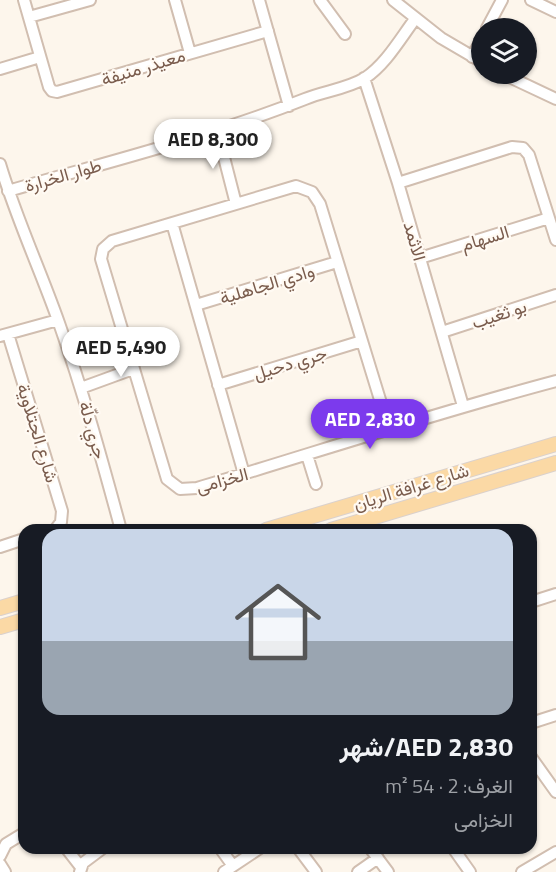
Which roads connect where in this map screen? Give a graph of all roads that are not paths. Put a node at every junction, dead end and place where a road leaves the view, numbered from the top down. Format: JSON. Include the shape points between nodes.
{"nodes":[{"id":1,"x":24,"y":0,"type":"edge"},
{"id":2,"x":90,"y":0,"type":"edge"},
{"id":3,"x":175,"y":0,"type":"edge"},
{"id":4,"x":259,"y":0,"type":"edge"},
{"id":5,"x":320,"y":0,"type":"edge"},
{"id":6,"x":393,"y":0,"type":"edge"},
{"id":7,"x":502,"y":0,"type":"edge"},
{"id":8,"x":531,"y":0,"type":"edge"},
{"id":9,"x":556,"y":12,"type":"edge"},
{"id":10,"x":28,"y":17,"type":"junction"},
{"id":11,"x":492,"y":18,"type":"edge"},
{"id":12,"x":415,"y":19,"type":"junction"},
{"id":13,"x":268,"y":31,"type":"junction"},
{"id":14,"x":345,"y":34,"type":"dead end"},
{"id":15,"x":190,"y":53,"type":"junction"},
{"id":16,"x":471,"y":56,"type":"edge"},
{"id":17,"x":40,"y":57,"type":"junction"},
{"id":18,"x":0,"y":69,"type":"edge"},
{"id":19,"x":364,"y":78,"type":"junction"},
{"id":20,"x":524,"y":84,"type":"edge"},
{"id":21,"x":556,"y":99,"type":"edge"},
{"id":22,"x":289,"y":106,"type":"junction"},
{"id":23,"x":217,"y":130,"type":"junction"},
{"id":24,"x":0,"y":164,"type":"edge"},
{"id":25,"x":398,"y":183,"type":"junction"},
{"id":26,"x":8,"y":191,"type":"junction"},
{"id":27,"x":237,"y":204,"type":"junction"},
{"id":28,"x":549,"y":218,"type":"junction"},
{"id":29,"x":172,"y":223,"type":"junction"},
{"id":30,"x":556,"y":240,"type":"edge"},
{"id":31,"x":420,"y":258,"type":"junction"},
{"id":32,"x":337,"y":262,"type":"junction"},
{"id":33,"x":556,"y":295,"type":"edge"},
{"id":34,"x":196,"y":306,"type":"junction"},
{"id":35,"x":58,"y":320,"type":"junction"},
{"id":36,"x":442,"y":332,"type":"junction"},
{"id":37,"x":4,"y":335,"type":"edge"},
{"id":38,"x":362,"y":341,"type":"junction"},
{"id":39,"x":134,"y":369,"type":"junction"},
{"id":40,"x":556,"y":381,"type":"edge"},
{"id":41,"x":218,"y":386,"type":"junction"},
{"id":42,"x":81,"y":388,"type":"junction"},
{"id":43,"x":463,"y":406,"type":"junction"},
{"id":44,"x":389,"y":429,"type":"junction"},
{"id":45,"x":556,"y":444,"type":"edge"},
{"id":46,"x":307,"y":454,"type":"junction"},
{"id":47,"x":556,"y":463,"type":"edge"},
{"id":48,"x":244,"y":474,"type":"junction"},
{"id":49,"x":316,"y":484,"type":"dead end"},
{"id":50,"x":60,"y":524,"type":"edge"},
{"id":51,"x":119,"y":524,"type":"edge"},
{"id":52,"x":286,"y":524,"type":"edge"},
{"id":53,"x":351,"y":524,"type":"edge"},
{"id":54,"x":18,"y":542,"type":"edge"},
{"id":55,"x":0,"y":547,"type":"edge"},
{"id":56,"x":556,"y":594,"type":"edge"},
{"id":57,"x":537,"y":600,"type":"edge"},
{"id":58,"x":18,"y":603,"type":"edge"},
{"id":59,"x":0,"y":608,"type":"edge"},
{"id":60,"x":18,"y":622,"type":"edge"},
{"id":61,"x":0,"y":627,"type":"edge"},
{"id":62,"x":556,"y":715,"type":"edge"},
{"id":63,"x":537,"y":721,"type":"edge"},
{"id":64,"x":537,"y":765,"type":"edge"},
{"id":65,"x":556,"y":792,"type":"edge"},
{"id":66,"x":18,"y":836,"type":"edge"},
{"id":67,"x":3,"y":844,"type":"edge"},
{"id":68,"x":556,"y":852,"type":"edge"},
{"id":69,"x":70,"y":854,"type":"edge"},
{"id":70,"x":94,"y":854,"type":"edge"},
{"id":71,"x":223,"y":854,"type":"edge"},
{"id":72,"x":252,"y":854,"type":"edge"},
{"id":73,"x":302,"y":854,"type":"edge"},
{"id":74,"x":375,"y":854,"type":"edge"},
{"id":75,"x":457,"y":854,"type":"edge"},
{"id":76,"x":0,"y":856,"type":"edge"},
{"id":77,"x":378,"y":858,"type":"junction"},
{"id":78,"x":0,"y":864,"type":"edge"},
{"id":79,"x":80,"y":869,"type":"edge"},
{"id":80,"x":229,"y":869,"type":"edge"},
{"id":81,"x":6,"y":872,"type":"edge"},
{"id":82,"x":316,"y":872,"type":"edge"},
{"id":83,"x":358,"y":872,"type":"edge"},
{"id":84,"x":387,"y":872,"type":"edge"},
{"id":85,"x":470,"y":872,"type":"edge"},
{"id":86,"x":522,"y":872,"type":"edge"}],
"edges":[{"from":1,"to":10,"type":"street","name":"معيذر منيفة"},
{"from":2,"to":10,"type":"street"},
{"from":3,"to":15,"type":"street"},
{"from":4,"to":13,"type":"street"},
{"from":5,"to":14,"type":"street"},
{"from":6,"to":12,"type":"street"},
{"from":7,"to":11,"type":"street"},
{"from":8,"to":9,"type":"street"},
{"from":10,"to":17,"type":"street","name":"معيذر منيفة"},
{"from":12,"to":16,"type":"street"},
{"from":12,"to":19,"type":"street","name":"طوار الخرارة","via":[[383,61]]},
{"from":13,"to":15,"type":"street","name":"معيذر منيفة"},
{"from":13,"to":22,"type":"street"},
{"from":15,"to":17,"type":"street","name":"معيذر منيفة","via":[[57,92],[49,87]]},
{"from":17,"to":18,"type":"street"},
{"from":19,"to":22,"type":"street","name":"طوار الخرارة"},
{"from":19,"to":25,"type":"street","name":"الاثمد"},
{"from":20,"to":21,"type":"street"},
{"from":22,"to":23,"type":"street","name":"طوار الخرارة"},
{"from":23,"to":26,"type":"street","name":"طوار الخرارة"},
{"from":23,"to":27,"type":"street"},
{"from":24,"to":26,"type":"street","name":"جري دلّة"},
{"from":25,"to":28,"type":"street","via":[[512,147],[523,148],[530,155]]},
{"from":25,"to":31,"type":"street","name":"الاثمد"},
{"from":26,"to":35,"type":"street","name":"جري دلّة"},
{"from":27,"to":29,"type":"street","name":"الخزامى"},
{"from":27,"to":32,"type":"street","name":"الخزامى","via":[[296,186],[312,192],[320,204]]},
{"from":28,"to":30,"type":"street"},
{"from":28,"to":31,"type":"street","name":"السهام"},
{"from":29,"to":34,"type":"street"},
{"from":29,"to":39,"type":"street","name":"الخزامى","via":[[112,242],[103,249],[100,259]]},
{"from":31,"to":36,"type":"street","name":"الاثمد"},
{"from":32,"to":34,"type":"street","name":"وادي الجاهلية"},
{"from":32,"to":38,"type":"street","name":"الخزامى"},
{"from":33,"to":36,"type":"street","name":"بو ثغيب"},
{"from":34,"to":41,"type":"street"},
{"from":35,"to":37,"type":"street"},
{"from":35,"to":42,"type":"street","name":"جري دلّة"},
{"from":36,"to":43,"type":"street","name":"الاثمد"},
{"from":37,"to":50,"type":"street","name":"شارع الجتلاوية","via":[[62,511]]},
{"from":38,"to":41,"type":"street","name":"جري دحيل"},
{"from":38,"to":44,"type":"street","name":"الخزامى"},
{"from":39,"to":42,"type":"street"},
{"from":39,"to":48,"type":"street","name":"الخزامى","via":[[166,479],[180,489],[197,488]]},
{"from":40,"to":43,"type":"street","name":"الخزامى"},
{"from":41,"to":48,"type":"street"},
{"from":42,"to":51,"type":"street","name":"جري دلّة"},
{"from":43,"to":44,"type":"street","name":"الخزامى"},
{"from":44,"to":46,"type":"street","name":"الخزامى"},
{"from":45,"to":52,"type":"main road","name":"شارع غرافة الريان"},
{"from":46,"to":48,"type":"street","name":"الخزامى"},
{"from":46,"to":49,"type":"street"},
{"from":47,"to":53,"type":"main road","name":"شارع غرافة الريان"},
{"from":54,"to":55,"type":"street"},
{"from":56,"to":57,"type":"street"},
{"from":58,"to":59,"type":"main road"},
{"from":60,"to":61,"type":"main road"},
{"from":62,"to":63,"type":"street"},
{"from":64,"to":65,"type":"street"},
{"from":66,"to":67,"type":"street"},
{"from":67,"to":76,"type":"street"},
{"from":68,"to":86,"type":"street"},
{"from":69,"to":79,"type":"street"},
{"from":70,"to":79,"type":"street"},
{"from":71,"to":80,"type":"street"},
{"from":72,"to":80,"type":"street"},
{"from":73,"to":82,"type":"street"},
{"from":74,"to":77,"type":"street"},
{"from":75,"to":85,"type":"street"},
{"from":77,"to":83,"type":"street"},
{"from":77,"to":84,"type":"street"},
{"from":78,"to":81,"type":"street"}]}
